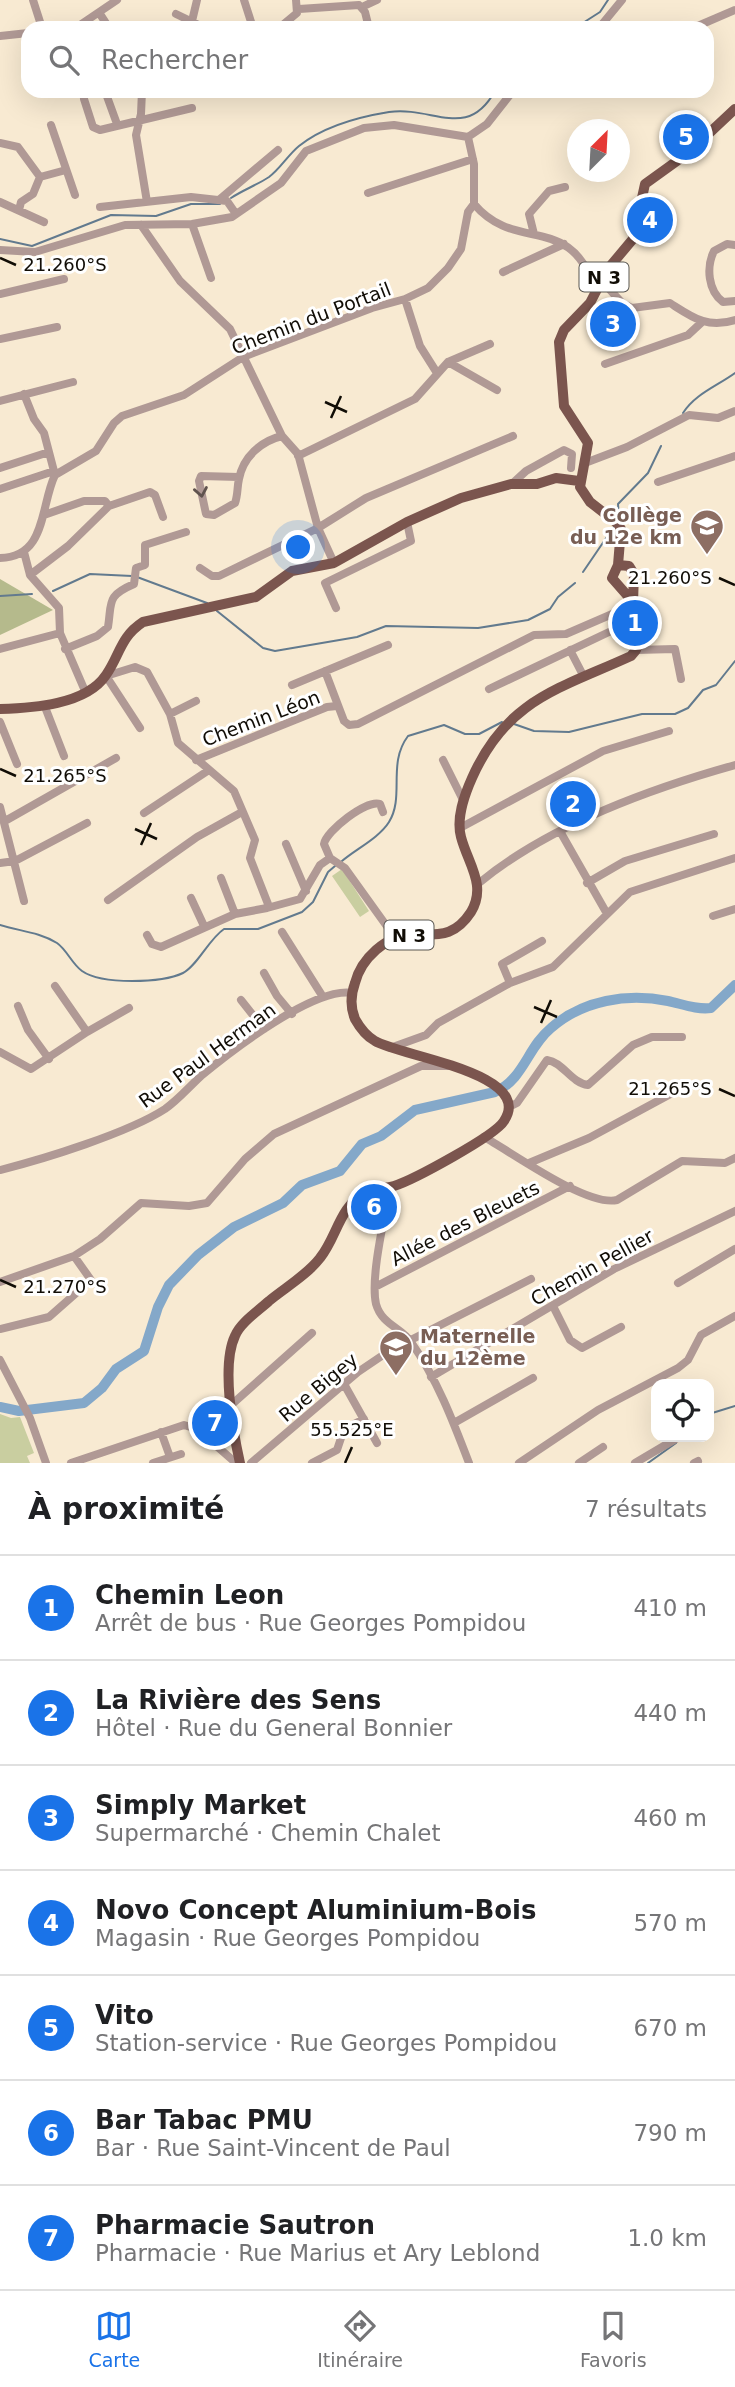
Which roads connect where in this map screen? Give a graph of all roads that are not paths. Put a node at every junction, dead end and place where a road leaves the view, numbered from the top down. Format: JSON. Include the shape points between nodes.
{"nodes":[{"id":1,"x":34,"y":0,"type":"edge"},
{"id":2,"x":117,"y":0,"type":"edge"},
{"id":3,"x":197,"y":0,"type":"edge"},
{"id":4,"x":244,"y":0,"type":"edge"},
{"id":5,"x":296,"y":0,"type":"edge"},
{"id":6,"x":377,"y":0,"type":"edge"},
{"id":7,"x":622,"y":0,"type":"edge"},
{"id":8,"x":360,"y":4,"type":"edge"},
{"id":9,"x":299,"y":9,"type":"junction"},
{"id":10,"x":735,"y":10,"type":"edge"},
{"id":11,"x":100,"y":14,"type":"junction"},
{"id":12,"x":176,"y":14,"type":"dead end"},
{"id":13,"x":40,"y":21,"type":"edge"},
{"id":14,"x":90,"y":21,"type":"edge"},
{"id":15,"x":104,"y":21,"type":"edge"},
{"id":16,"x":191,"y":21,"type":"joint"},
{"id":17,"x":251,"y":21,"type":"edge"},
{"id":18,"x":286,"y":21,"type":"edge"},
{"id":19,"x":366,"y":21,"type":"edge"},
{"id":20,"x":605,"y":21,"type":"edge"},
{"id":21,"x":709,"y":21,"type":"edge"},
{"id":22,"x":21,"y":34,"type":"edge"},
{"id":23,"x":0,"y":36,"type":"edge"},
{"id":24,"x":108,"y":98,"type":"edge"},
{"id":25,"x":142,"y":98,"type":"edge"},
{"id":26,"x":507,"y":98,"type":"edge"},
{"id":27,"x":84,"y":99,"type":"dead end"},
{"id":28,"x":192,"y":108,"type":"dead end"},
{"id":29,"x":735,"y":109,"type":"edge"},
{"id":30,"x":138,"y":121,"type":"junction"},
{"id":31,"x":117,"y":124,"type":"junction"},
{"id":32,"x":51,"y":125,"type":"dead end"},
{"id":33,"x":468,"y":137,"type":"junction"},
{"id":34,"x":0,"y":143,"type":"edge"},
{"id":35,"x":278,"y":149,"type":"dead end"},
{"id":36,"x":473,"y":159,"type":"junction"},
{"id":37,"x":66,"y":170,"type":"junction"},
{"id":38,"x":40,"y":177,"type":"junction"},
{"id":39,"x":565,"y":187,"type":"dead end"},
{"id":40,"x":368,"y":193,"type":"dead end"},
{"id":41,"x":75,"y":195,"type":"dead end"},
{"id":42,"x":220,"y":198,"type":"junction"},
{"id":43,"x":0,"y":202,"type":"edge"},
{"id":44,"x":147,"y":202,"type":"junction"},
{"id":45,"x":474,"y":204,"type":"junction"},
{"id":46,"x":100,"y":207,"type":"dead end"},
{"id":47,"x":19,"y":210,"type":"junction"},
{"id":48,"x":236,"y":214,"type":"junction"},
{"id":49,"x":44,"y":222,"type":"dead end"},
{"id":50,"x":192,"y":224,"type":"junction"},
{"id":51,"x":141,"y":225,"type":"junction"},
{"id":52,"x":534,"y":234,"type":"junction"},
{"id":53,"x":564,"y":244,"type":"junction"},
{"id":54,"x":735,"y":245,"type":"edge"},
{"id":55,"x":0,"y":250,"type":"edge"},
{"id":56,"x":503,"y":272,"type":"dead end"},
{"id":57,"x":211,"y":278,"type":"dead end"},
{"id":58,"x":64,"y":279,"type":"dead end"},
{"id":59,"x":602,"y":281,"type":"junction"},
{"id":60,"x":596,"y":292,"type":"junction"},
{"id":61,"x":0,"y":293,"type":"edge"},
{"id":62,"x":405,"y":299,"type":"junction"},
{"id":63,"x":735,"y":300,"type":"edge"},
{"id":64,"x":735,"y":320,"type":"edge"},
{"id":65,"x":702,"y":322,"type":"junction"},
{"id":66,"x":57,"y":327,"type":"dead end"},
{"id":67,"x":0,"y":339,"type":"edge"},
{"id":68,"x":490,"y":344,"type":"dead end"},
{"id":69,"x":243,"y":357,"type":"junction"},
{"id":70,"x":448,"y":362,"type":"junction"},
{"id":71,"x":605,"y":365,"type":"dead end"},
{"id":72,"x":437,"y":373,"type":"junction"},
{"id":73,"x":73,"y":382,"type":"dead end"},
{"id":74,"x":498,"y":390,"type":"dead end"},
{"id":75,"x":24,"y":394,"type":"junction"},
{"id":76,"x":0,"y":401,"type":"edge"},
{"id":77,"x":735,"y":411,"type":"edge"},
{"id":78,"x":282,"y":436,"type":"junction"},
{"id":79,"x":513,"y":436,"type":"dead end"},
{"id":80,"x":49,"y":452,"type":"junction"},
{"id":81,"x":298,"y":456,"type":"junction"},
{"id":82,"x":735,"y":456,"type":"edge"},
{"id":83,"x":585,"y":463,"type":"junction"},
{"id":84,"x":0,"y":468,"type":"edge"},
{"id":85,"x":571,"y":468,"type":"dead end"},
{"id":86,"x":55,"y":473,"type":"junction"},
{"id":87,"x":239,"y":477,"type":"junction"},
{"id":88,"x":579,"y":481,"type":"junction"},
{"id":89,"x":658,"y":482,"type":"dead end"},
{"id":90,"x":511,"y":484,"type":"junction"},
{"id":91,"x":0,"y":489,"type":"edge"},
{"id":92,"x":109,"y":506,"type":"junction"},
{"id":93,"x":44,"y":515,"type":"junction"},
{"id":94,"x":163,"y":517,"type":"dead end"},
{"id":95,"x":407,"y":522,"type":"junction"},
{"id":96,"x":318,"y":528,"type":"junction"},
{"id":97,"x":186,"y":533,"type":"dead end"},
{"id":98,"x":24,"y":552,"type":"junction"},
{"id":99,"x":0,"y":558,"type":"edge"},
{"id":100,"x":334,"y":563,"type":"junction"},
{"id":101,"x":621,"y":565,"type":"junction"},
{"id":102,"x":200,"y":568,"type":"dead end"},
{"id":103,"x":30,"y":575,"type":"junction"},
{"id":104,"x":633,"y":580,"type":"junction"},
{"id":105,"x":621,"y":586,"type":"junction"},
{"id":106,"x":633,"y":604,"type":"junction"},
{"id":107,"x":336,"y":608,"type":"dead end"},
{"id":108,"x":609,"y":632,"type":"dead end"},
{"id":109,"x":60,"y":633,"type":"junction"},
{"id":110,"x":388,"y":645,"type":"dead end"},
{"id":111,"x":0,"y":649,"type":"edge"},
{"id":112,"x":65,"y":649,"type":"junction"},
{"id":113,"x":570,"y":650,"type":"junction"},
{"id":114,"x":636,"y":650,"type":"junction"},
{"id":115,"x":325,"y":671,"type":"junction"},
{"id":116,"x":106,"y":676,"type":"junction"},
{"id":117,"x":584,"y":677,"type":"junction"},
{"id":118,"x":681,"y":679,"type":"dead end"},
{"id":119,"x":292,"y":685,"type":"dead end"},
{"id":120,"x":489,"y":689,"type":"dead end"},
{"id":121,"x":85,"y":691,"type":"junction"},
{"id":122,"x":196,"y":701,"type":"dead end"},
{"id":123,"x":337,"y":706,"type":"junction"},
{"id":124,"x":45,"y":707,"type":"junction"},
{"id":125,"x":0,"y":709,"type":"edge"},
{"id":126,"x":170,"y":714,"type":"junction"},
{"id":127,"x":0,"y":722,"type":"edge"},
{"id":128,"x":140,"y":727,"type":"dead end"},
{"id":129,"x":669,"y":731,"type":"dead end"},
{"id":130,"x":64,"y":756,"type":"dead end"},
{"id":131,"x":116,"y":758,"type":"dead end"},
{"id":132,"x":196,"y":760,"type":"junction"},
{"id":133,"x":443,"y":760,"type":"dead end"},
{"id":134,"x":17,"y":764,"type":"dead end"},
{"id":135,"x":735,"y":765,"type":"edge"},
{"id":136,"x":209,"y":770,"type":"junction"},
{"id":137,"x":463,"y":800,"type":"junction"},
{"id":138,"x":0,"y":807,"type":"edge"},
{"id":139,"x":242,"y":812,"type":"junction"},
{"id":140,"x":383,"y":812,"type":"dead end"},
{"id":141,"x":144,"y":813,"type":"dead end"},
{"id":142,"x":5,"y":821,"type":"junction"},
{"id":143,"x":88,"y":823,"type":"dead end"},
{"id":144,"x":460,"y":828,"type":"junction"},
{"id":145,"x":561,"y":833,"type":"junction"},
{"id":146,"x":714,"y":834,"type":"dead end"},
{"id":147,"x":286,"y":844,"type":"dead end"},
{"id":148,"x":735,"y":858,"type":"edge"},
{"id":149,"x":334,"y":860,"type":"junction"},
{"id":150,"x":15,"y":861,"type":"junction"},
{"id":151,"x":0,"y":863,"type":"edge"},
{"id":152,"x":221,"y":878,"type":"dead end"},
{"id":153,"x":479,"y":883,"type":"junction"},
{"id":154,"x":587,"y":883,"type":"junction"},
{"id":155,"x":306,"y":891,"type":"junction"},
{"id":156,"x":191,"y":898,"type":"dead end"},
{"id":157,"x":108,"y":900,"type":"dead end"},
{"id":158,"x":24,"y":901,"type":"dead end"},
{"id":159,"x":267,"y":908,"type":"junction"},
{"id":160,"x":735,"y":909,"type":"edge"},
{"id":161,"x":606,"y":912,"type":"junction"},
{"id":162,"x":235,"y":914,"type":"junction"},
{"id":163,"x":713,"y":916,"type":"dead end"},
{"id":164,"x":204,"y":926,"type":"junction"},
{"id":165,"x":282,"y":932,"type":"dead end"},
{"id":166,"x":147,"y":935,"type":"dead end"},
{"id":167,"x":396,"y":939,"type":"junction"},
{"id":168,"x":542,"y":941,"type":"dead end"},
{"id":169,"x":264,"y":973,"type":"dead end"},
{"id":170,"x":510,"y":983,"type":"junction"},
{"id":171,"x":55,"y":986,"type":"dead end"},
{"id":172,"x":352,"y":993,"type":"junction"},
{"id":173,"x":323,"y":997,"type":"junction"},
{"id":174,"x":241,"y":1000,"type":"dead end"},
{"id":175,"x":18,"y":1006,"type":"dead end"},
{"id":176,"x":129,"y":1008,"type":"dead end"},
{"id":177,"x":292,"y":1014,"type":"junction"},
{"id":178,"x":264,"y":1029,"type":"junction"},
{"id":179,"x":87,"y":1032,"type":"junction"},
{"id":180,"x":682,"y":1037,"type":"dead end"},
{"id":181,"x":390,"y":1048,"type":"junction"},
{"id":182,"x":0,"y":1052,"type":"edge"},
{"id":183,"x":49,"y":1059,"type":"junction"},
{"id":184,"x":448,"y":1066,"type":"junction"},
{"id":185,"x":678,"y":1090,"type":"dead end"},
{"id":186,"x":508,"y":1104,"type":"junction"},
{"id":187,"x":484,"y":1137,"type":"junction"},
{"id":188,"x":735,"y":1158,"type":"edge"},
{"id":189,"x":530,"y":1163,"type":"junction"},
{"id":190,"x":0,"y":1170,"type":"edge"},
{"id":191,"x":570,"y":1186,"type":"junction"},
{"id":192,"x":390,"y":1187,"type":"junction"},
{"id":193,"x":735,"y":1211,"type":"edge"},
{"id":194,"x":735,"y":1249,"type":"edge"},
{"id":195,"x":74,"y":1256,"type":"junction"},
{"id":196,"x":531,"y":1279,"type":"dead end"},
{"id":197,"x":0,"y":1282,"type":"edge"},
{"id":198,"x":678,"y":1283,"type":"dead end"},
{"id":199,"x":375,"y":1287,"type":"junction"},
{"id":200,"x":553,"y":1307,"type":"junction"},
{"id":201,"x":735,"y":1316,"type":"edge"},
{"id":202,"x":621,"y":1327,"type":"dead end"},
{"id":203,"x":0,"y":1329,"type":"edge"},
{"id":204,"x":312,"y":1333,"type":"dead end"},
{"id":205,"x":410,"y":1339,"type":"junction"},
{"id":206,"x":0,"y":1360,"type":"edge"},
{"id":207,"x":431,"y":1377,"type":"junction"},
{"id":208,"x":533,"y":1378,"type":"dead end"},
{"id":209,"x":344,"y":1384,"type":"junction"},
{"id":210,"x":230,"y":1406,"type":"junction"},
{"id":211,"x":364,"y":1419,"type":"junction"},
{"id":212,"x":454,"y":1423,"type":"junction"},
{"id":213,"x":161,"y":1432,"type":"junction"},
{"id":214,"x":671,"y":1442,"type":"edge"},
{"id":215,"x":377,"y":1443,"type":"dead end"},
{"id":216,"x":603,"y":1447,"type":"dead end"},
{"id":217,"x":99,"y":1454,"type":"junction"},
{"id":218,"x":181,"y":1454,"type":"dead end"},
{"id":219,"x":170,"y":1457,"type":"junction"},
{"id":220,"x":46,"y":1463,"type":"edge"},
{"id":221,"x":71,"y":1463,"type":"edge"},
{"id":222,"x":102,"y":1463,"type":"edge"},
{"id":223,"x":153,"y":1463,"type":"edge"},
{"id":224,"x":238,"y":1463,"type":"edge"},
{"id":225,"x":251,"y":1463,"type":"edge"},
{"id":226,"x":312,"y":1463,"type":"edge"},
{"id":227,"x":469,"y":1463,"type":"edge"},
{"id":228,"x":519,"y":1463,"type":"edge"},
{"id":229,"x":579,"y":1463,"type":"edge"},
{"id":230,"x":635,"y":1463,"type":"edge"}],
"edges":[{"from":1,"to":13,"type":"street"},
{"from":2,"to":11,"type":"street"},
{"from":3,"to":16,"type":"street"},
{"from":4,"to":17,"type":"street"},
{"from":5,"to":9,"type":"street"},
{"from":6,"to":8,"type":"street"},
{"from":7,"to":20,"type":"street"},
{"from":8,"to":9,"type":"street"},
{"from":8,"to":19,"type":"street"},
{"from":9,"to":18,"type":"street"},
{"from":10,"to":21,"type":"street"},
{"from":11,"to":14,"type":"street"},
{"from":11,"to":15,"type":"street"},
{"from":12,"to":16,"type":"street"},
{"from":22,"to":23,"type":"street"},
{"from":24,"to":31,"type":"street"},
{"from":25,"to":30,"type":"street"},
{"from":26,"to":33,"type":"street","via":[[487,124]]},
{"from":27,"to":31,"type":"street","via":[[96,130]]},
{"from":28,"to":30,"type":"street"},
{"from":29,"to":59,"type":"main road","number":"N 3","via":[[688,153],[645,184],[639,200],[638,231]]},
{"from":30,"to":31,"type":"street"},
{"from":30,"to":44,"type":"street","via":[[136,135]]},
{"from":32,"to":37,"type":"street"},
{"from":33,"to":36,"type":"street","name":"Chemin du Portail"},
{"from":33,"to":48,"type":"street","via":[[394,125],[352,132],[306,151],[281,183]]},
{"from":34,"to":38,"type":"street","via":[[18,147]]},
{"from":35,"to":42,"type":"street"},
{"from":36,"to":40,"type":"street"},
{"from":36,"to":45,"type":"street","name":"Chemin du Portail"},
{"from":37,"to":38,"type":"street"},
{"from":37,"to":41,"type":"street"},
{"from":38,"to":47,"type":"street"},
{"from":39,"to":52,"type":"street","via":[[549,191],[529,214]]},
{"from":42,"to":44,"type":"street"},
{"from":42,"to":48,"type":"street"},
{"from":43,"to":47,"type":"street"},
{"from":44,"to":46,"type":"street"},
{"from":45,"to":52,"type":"street","via":[[503,227]]},
{"from":45,"to":62,"type":"street","name":"Chemin du Portail","via":[[468,212],[461,249],[448,268],[428,288]]},
{"from":47,"to":49,"type":"street"},
{"from":48,"to":50,"type":"street"},
{"from":50,"to":51,"type":"street"},
{"from":50,"to":57,"type":"street"},
{"from":51,"to":55,"type":"street","via":[[111,228],[35,252]]},
{"from":51,"to":69,"type":"street","via":[[180,281],[230,329]]},
{"from":52,"to":53,"type":"street"},
{"from":53,"to":56,"type":"street"},
{"from":53,"to":60,"type":"street","via":[[590,273]]},
{"from":54,"to":63,"type":"street","via":[[720,246],[709,265],[718,298]]},
{"from":58,"to":61,"type":"street"},
{"from":59,"to":60,"type":"main road","number":"N 3"},
{"from":59,"to":65,"type":"street","via":[[627,306],[638,309],[670,303]]},
{"from":60,"to":83,"type":"main road","number":"N 3","via":[[564,330],[558,349],[564,406],[587,437]]},
{"from":62,"to":69,"type":"street","name":"Chemin du Portail"},
{"from":62,"to":72,"type":"street","via":[[420,346]]},
{"from":64,"to":65,"type":"street"},
{"from":65,"to":71,"type":"street","via":[[688,335]]},
{"from":66,"to":67,"type":"street"},
{"from":68,"to":70,"type":"street"},
{"from":69,"to":78,"type":"street"},
{"from":69,"to":86,"type":"street","name":"Chemin du Portail","via":[[184,395],[119,418],[96,451]]},
{"from":70,"to":72,"type":"street"},
{"from":70,"to":74,"type":"street"},
{"from":72,"to":81,"type":"street","via":[[415,399]]},
{"from":73,"to":75,"type":"street"},
{"from":75,"to":76,"type":"street"},
{"from":75,"to":80,"type":"street"},
{"from":77,"to":83,"type":"street","via":[[718,418],[689,415]]},
{"from":78,"to":81,"type":"street"},
{"from":78,"to":87,"type":"street","via":[[259,446]]},
{"from":79,"to":96,"type":"street","via":[[366,498]]},
{"from":80,"to":84,"type":"street"},
{"from":80,"to":86,"type":"street"},
{"from":81,"to":96,"type":"street"},
{"from":82,"to":89,"type":"street"},
{"from":83,"to":88,"type":"main road","number":"N 3"},
{"from":85,"to":90,"type":"street","via":[[572,454],[564,450]]},
{"from":86,"to":91,"type":"street","name":"Chemin du Portail"},
{"from":86,"to":93,"type":"street"},
{"from":87,"to":87,"type":"street","one_way":true,"via":[[204,475],[199,479],[206,514],[214,515],[235,503]]},
{"from":88,"to":90,"type":"main road","via":[[556,478]]},
{"from":88,"to":101,"type":"main road","via":[[586,498],[621,529]]},
{"from":90,"to":95,"type":"main road","via":[[461,498]]},
{"from":92,"to":93,"type":"street","via":[[96,499]]},
{"from":92,"to":94,"type":"street","via":[[150,492]]},
{"from":92,"to":103,"type":"street"},
{"from":93,"to":98,"type":"street"},
{"from":95,"to":100,"type":"main road"},
{"from":95,"to":107,"type":"street","via":[[411,541],[325,583]]},
{"from":96,"to":100,"type":"street"},
{"from":96,"to":102,"type":"street","via":[[219,576]]},
{"from":97,"to":112,"type":"street","via":[[145,545],[145,565],[135,568],[134,584],[111,600],[107,629]]},
{"from":98,"to":99,"type":"street"},
{"from":98,"to":103,"type":"street"},
{"from":100,"to":116,"type":"main road","via":[[292,571],[256,597],[135,627],[121,642]]},
{"from":101,"to":104,"type":"main road","via":[[633,571]]},
{"from":101,"to":105,"type":"main road","via":[[612,578]]},
{"from":103,"to":109,"type":"street","via":[[59,608]]},
{"from":104,"to":105,"type":"main road"},
{"from":104,"to":106,"type":"main road"},
{"from":105,"to":106,"type":"main road"},
{"from":106,"to":114,"type":"main road","via":[[640,635]]},
{"from":106,"to":123,"type":"street","via":[[566,634],[534,635],[358,724],[344,721]]},
{"from":108,"to":113,"type":"street"},
{"from":109,"to":111,"type":"street"},
{"from":109,"to":112,"type":"street"},
{"from":110,"to":115,"type":"street","name":"Chemin Léon"},
{"from":112,"to":121,"type":"street"},
{"from":113,"to":117,"type":"street"},
{"from":113,"to":120,"type":"street"},
{"from":114,"to":117,"type":"main road"},
{"from":114,"to":118,"type":"street","via":[[675,649]]},
{"from":115,"to":119,"type":"street","name":"Chemin Léon"},
{"from":115,"to":123,"type":"street"},
{"from":116,"to":121,"type":"main road"},
{"from":116,"to":126,"type":"street","name":"Chemin Léon","via":[[141,668]]},
{"from":116,"to":128,"type":"street"},
{"from":117,"to":137,"type":"main road","via":[[533,700],[510,718],[480,760]]},
{"from":121,"to":124,"type":"main road"},
{"from":122,"to":126,"type":"street"},
{"from":123,"to":132,"type":"street","name":"Chemin Léon"},
{"from":124,"to":125,"type":"main road"},
{"from":124,"to":130,"type":"street"},
{"from":126,"to":132,"type":"street","name":"Chemin Léon","via":[[178,743]]},
{"from":127,"to":134,"type":"street"},
{"from":129,"to":144,"type":"street","via":[[603,751]]},
{"from":131,"to":142,"type":"street"},
{"from":132,"to":136,"type":"street","name":"Chemin Léon"},
{"from":133,"to":137,"type":"street"},
{"from":135,"to":145,"type":"street","via":[[640,794]]},
{"from":136,"to":139,"type":"street","name":"Chemin Léon","via":[[234,791]]},
{"from":136,"to":141,"type":"street"},
{"from":137,"to":144,"type":"main road"},
{"from":138,"to":142,"type":"street"},
{"from":139,"to":157,"type":"street","via":[[197,837]]},
{"from":139,"to":159,"type":"street","name":"Chemin Léon","via":[[255,841],[250,858]]},
{"from":140,"to":149,"type":"street","via":[[380,804],[372,802],[328,834],[324,844]]},
{"from":142,"to":150,"type":"street"},
{"from":143,"to":150,"type":"street"},
{"from":144,"to":153,"type":"main road"},
{"from":145,"to":153,"type":"street","via":[[502,864]]},
{"from":145,"to":154,"type":"street"},
{"from":146,"to":154,"type":"street","via":[[625,861]]},
{"from":147,"to":155,"type":"street"},
{"from":148,"to":161,"type":"street","via":[[648,884]]},
{"from":149,"to":155,"type":"street","via":[[320,865]]},
{"from":149,"to":167,"type":"street","via":[[345,868]]},
{"from":150,"to":151,"type":"street"},
{"from":150,"to":158,"type":"street"},
{"from":152,"to":162,"type":"street"},
{"from":153,"to":167,"type":"main road","number":"N 3","via":[[469,914],[452,930],[432,937]]},
{"from":154,"to":161,"type":"street"},
{"from":155,"to":159,"type":"street","via":[[294,902]]},
{"from":156,"to":164,"type":"street"},
{"from":159,"to":162,"type":"street"},
{"from":160,"to":163,"type":"street"},
{"from":161,"to":170,"type":"street","via":[[563,960]]},
{"from":162,"to":164,"type":"street"},
{"from":164,"to":166,"type":"street","via":[[161,947],[152,944]]},
{"from":165,"to":173,"type":"street"},
{"from":167,"to":172,"type":"main road","number":"N 3","via":[[363,964]]},
{"from":168,"to":170,"type":"street","via":[[502,964]]},
{"from":169,"to":177,"type":"street"},
{"from":170,"to":181,"type":"street","via":[[438,1023],[426,1035]]},
{"from":171,"to":179,"type":"street"},
{"from":172,"to":173,"type":"street","name":"Rue Paul Herman"},
{"from":172,"to":181,"type":"main road","via":[[354,1017],[365,1035]]},
{"from":173,"to":177,"type":"street","name":"Rue Paul Herman"},
{"from":174,"to":178,"type":"street"},
{"from":175,"to":183,"type":"street"},
{"from":176,"to":179,"type":"street"},
{"from":177,"to":178,"type":"street","name":"Rue Paul Herman"},
{"from":178,"to":190,"type":"street","name":"Rue Paul Herman","via":[[160,1112]]},
{"from":179,"to":183,"type":"street"},
{"from":180,"to":186,"type":"street","via":[[652,1037],[633,1045],[588,1086],[547,1060],[517,1103]]},
{"from":181,"to":184,"type":"main road"},
{"from":182,"to":183,"type":"street","via":[[31,1069]]},
{"from":184,"to":186,"type":"main road","via":[[495,1082]]},
{"from":184,"to":195,"type":"street","via":[[421,1066],[274,1135],[245,1159],[207,1203],[141,1203]]},
{"from":185,"to":189,"type":"street","via":[[589,1138]]},
{"from":186,"to":187,"type":"main road","via":[[503,1124]]},
{"from":187,"to":189,"type":"street"},
{"from":187,"to":192,"type":"main road"},
{"from":188,"to":191,"type":"street","via":[[725,1163],[682,1161],[612,1201],[597,1200]]},
{"from":189,"to":191,"type":"street"},
{"from":191,"to":199,"type":"street","name":"Allée des Bleuets"},
{"from":192,"to":199,"type":"street"},
{"from":192,"to":210,"type":"main road","via":[[359,1197],[341,1217],[319,1259],[238,1331],[231,1353]]},
{"from":193,"to":200,"type":"street","name":"Chemin Pellier","via":[[614,1269]]},
{"from":194,"to":198,"type":"street"},
{"from":195,"to":197,"type":"street"},
{"from":195,"to":203,"type":"street","via":[[91,1280],[49,1317]]},
{"from":196,"to":205,"type":"street","name":"Rue Bigey"},
{"from":199,"to":205,"type":"street","via":[[380,1314]]},
{"from":200,"to":202,"type":"street","via":[[570,1340],[582,1348]]},
{"from":200,"to":207,"type":"street","name":"Chemin Pellier"},
{"from":201,"to":228,"type":"street","via":[[701,1335],[683,1364],[598,1410]]},
{"from":204,"to":210,"type":"street"},
{"from":205,"to":207,"type":"street"},
{"from":205,"to":209,"type":"street","name":"Rue Bigey"},
{"from":206,"to":220,"type":"street","via":[[30,1418]]},
{"from":207,"to":212,"type":"street"},
{"from":208,"to":212,"type":"street"},
{"from":209,"to":211,"type":"street"},
{"from":209,"to":225,"type":"street","name":"Rue Bigey"},
{"from":210,"to":224,"type":"main road"},
{"from":211,"to":215,"type":"street"},
{"from":211,"to":226,"type":"street","via":[[344,1429],[337,1450]]},
{"from":212,"to":227,"type":"street"},
{"from":213,"to":217,"type":"street"},
{"from":213,"to":219,"type":"street"},
{"from":213,"to":224,"type":"street","via":[[193,1426]]},
{"from":214,"to":230,"type":"street"},
{"from":216,"to":229,"type":"street"},
{"from":217,"to":221,"type":"street"},
{"from":217,"to":222,"type":"street"},
{"from":218,"to":219,"type":"street"},
{"from":219,"to":223,"type":"street"}]}
